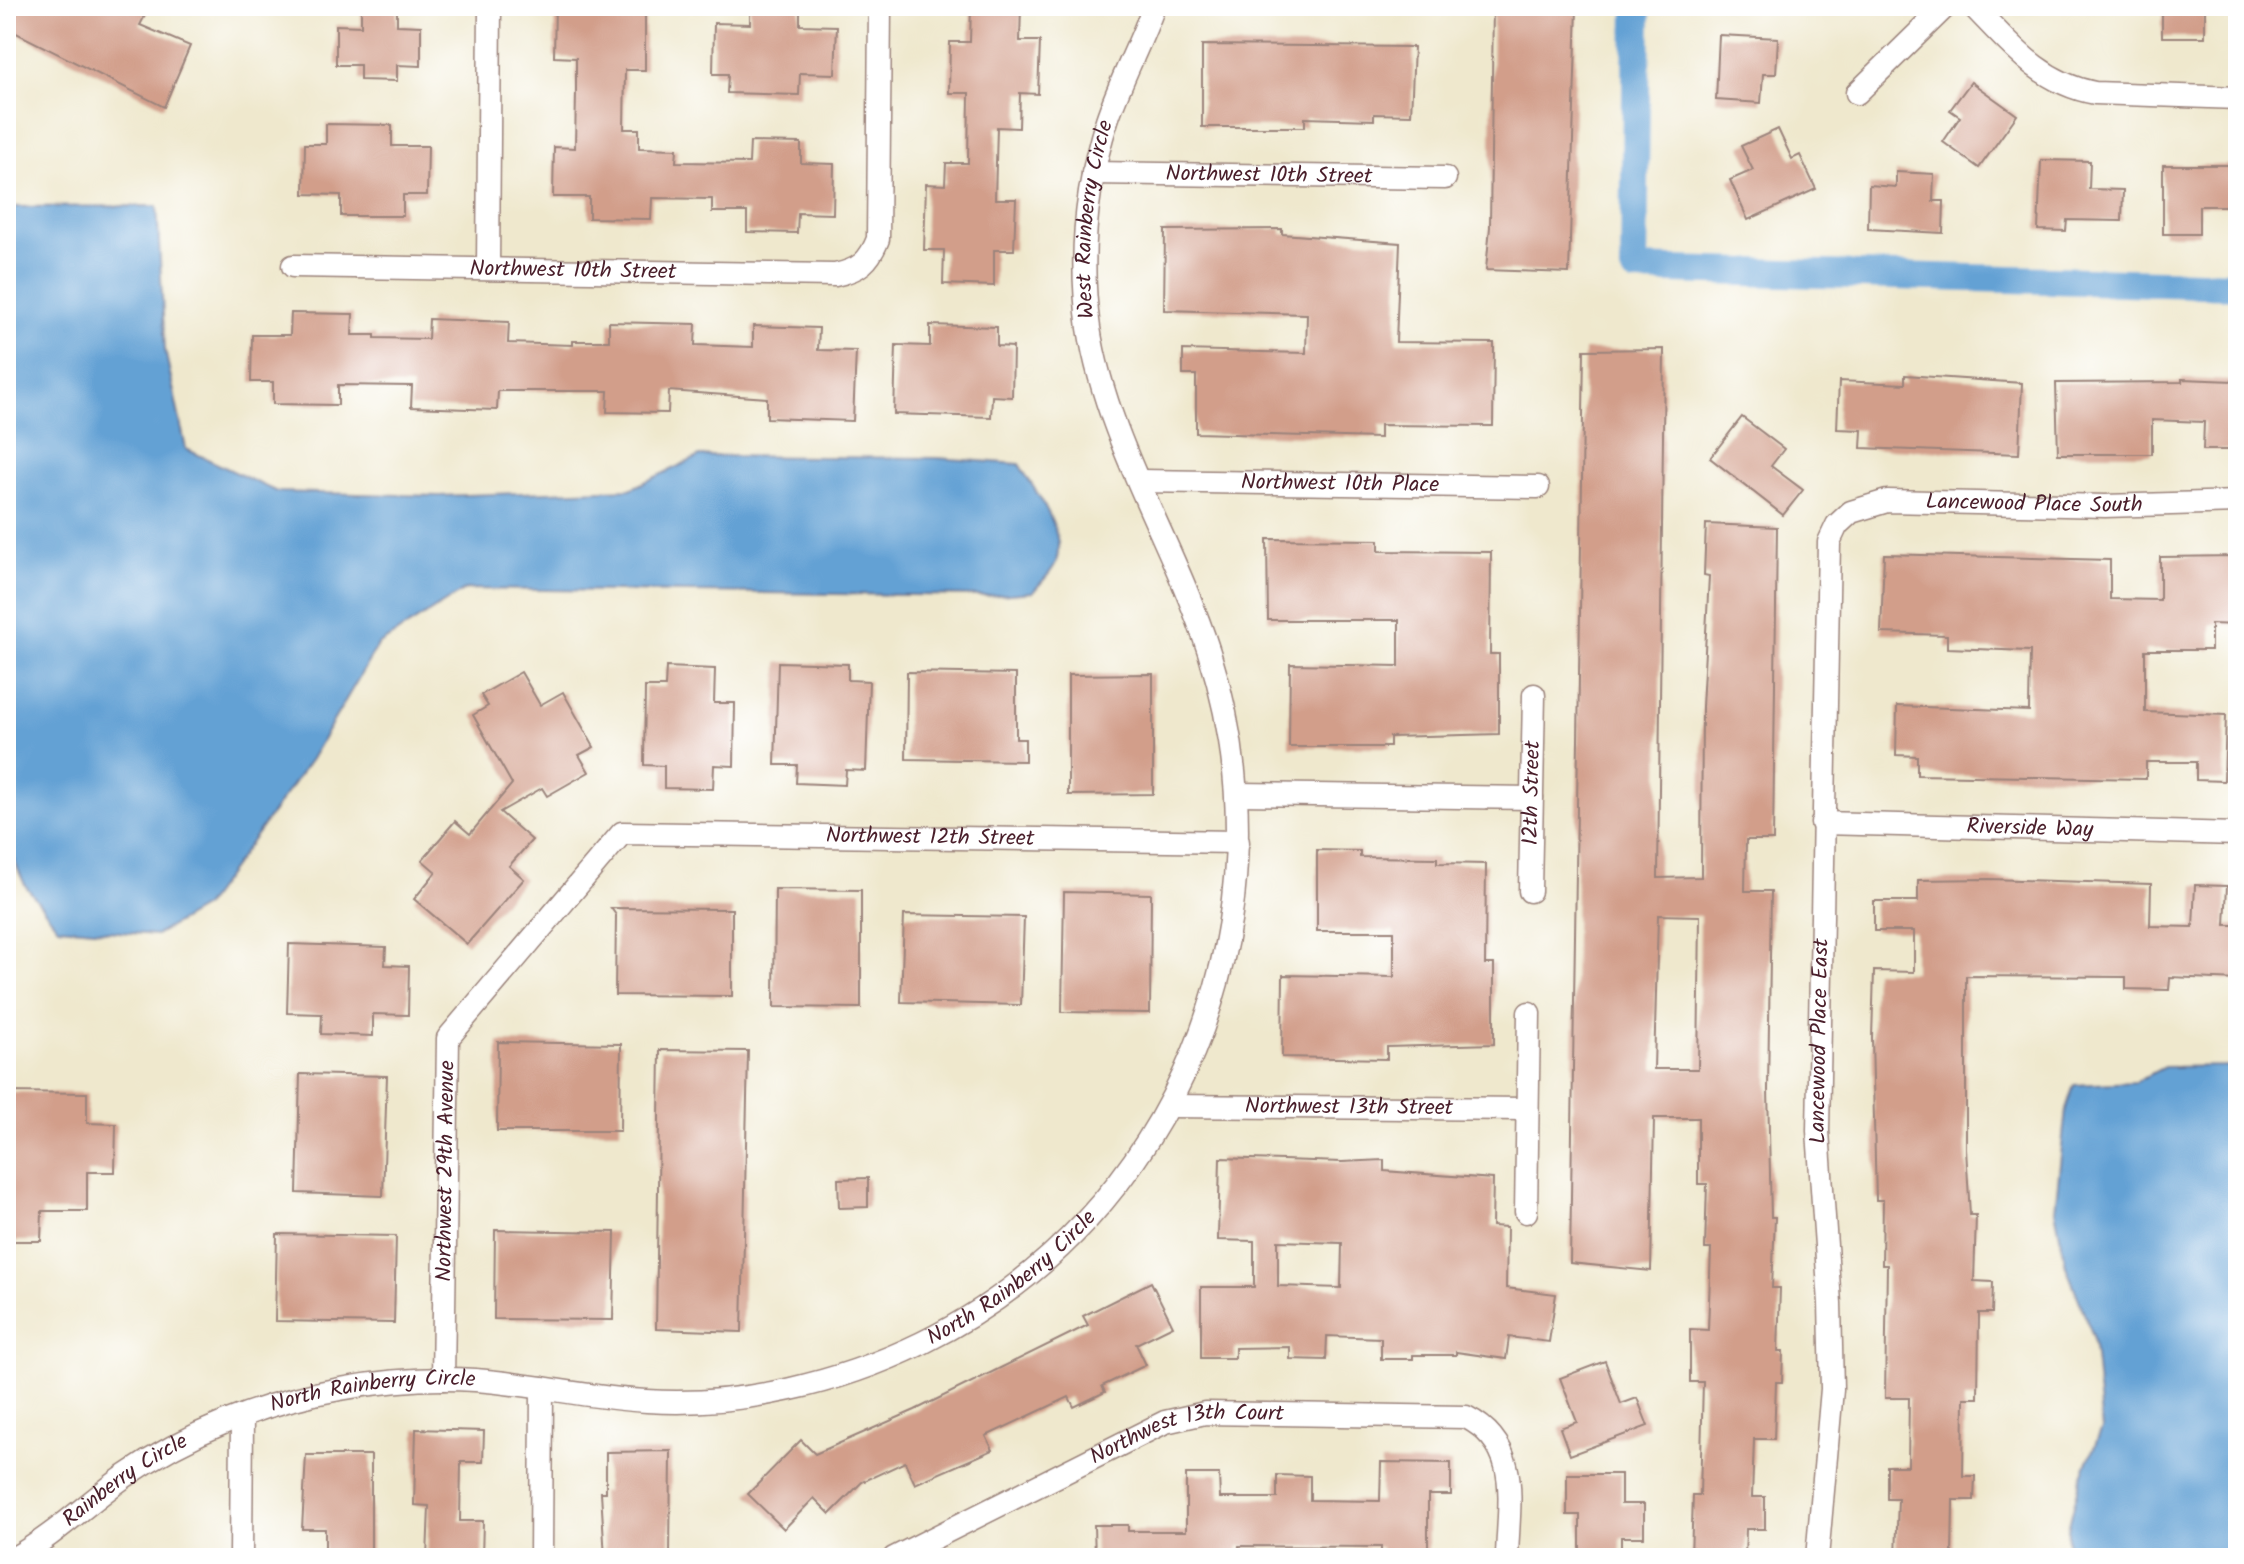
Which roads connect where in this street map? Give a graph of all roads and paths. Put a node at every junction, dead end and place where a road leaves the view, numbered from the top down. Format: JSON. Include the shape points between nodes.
{"nodes":[{"id":1,"x":490,"y":6,"type":"edge"},
{"id":2,"x":880,"y":6,"type":"edge"},
{"id":3,"x":1154,"y":6,"type":"edge"},
{"id":4,"x":1946,"y":6,"type":"edge"},
{"id":5,"x":1973,"y":6,"type":"edge"},
{"id":6,"x":1857,"y":93,"type":"dead end"},
{"id":7,"x":2238,"y":98,"type":"edge"},
{"id":8,"x":1093,"y":173,"type":"junction"},
{"id":9,"x":1445,"y":178,"type":"dead end"},
{"id":10,"x":293,"y":266,"type":"dead end"},
{"id":11,"x":488,"y":269,"type":"junction"},
{"id":12,"x":1140,"y":481,"type":"junction"},
{"id":13,"x":1538,"y":487,"type":"dead end"},
{"id":14,"x":2238,"y":502,"type":"edge"},
{"id":15,"x":1837,"y":525,"type":"joint"},
{"id":16,"x":1534,"y":695,"type":"dead end"},
{"id":17,"x":1237,"y":794,"type":"junction"},
{"id":18,"x":1532,"y":798,"type":"junction"},
{"id":19,"x":1822,"y":823,"type":"junction"},
{"id":20,"x":622,"y":833,"type":"joint"},
{"id":21,"x":2238,"y":834,"type":"edge"},
{"id":22,"x":1238,"y":842,"type":"junction"},
{"id":23,"x":1530,"y":891,"type":"dead end"},
{"id":24,"x":1529,"y":1013,"type":"dead end"},
{"id":25,"x":1169,"y":1106,"type":"junction"},
{"id":26,"x":1527,"y":1109,"type":"junction"},
{"id":27,"x":1526,"y":1212,"type":"dead end"},
{"id":28,"x":443,"y":1379,"type":"junction"},
{"id":29,"x":542,"y":1388,"type":"junction"},
{"id":30,"x":242,"y":1416,"type":"junction"},
{"id":31,"x":14,"y":1558,"type":"edge"},
{"id":32,"x":241,"y":1558,"type":"edge"},
{"id":33,"x":541,"y":1558,"type":"edge"},
{"id":34,"x":894,"y":1558,"type":"edge"},
{"id":35,"x":1507,"y":1558,"type":"edge"},
{"id":36,"x":1817,"y":1558,"type":"edge"}],
"edges":[{"from":1,"to":11,"type":"street"},
{"from":2,"to":11,"type":"street","name":"Northwest 10th Street","via":[[878,239],[870,258],[855,271],[835,275]]},
{"from":3,"to":8,"type":"street","name":"West Rainberry Circle","via":[[1108,117]]},
{"from":4,"to":6,"type":"street"},
{"from":5,"to":7,"type":"street","via":[[2040,72],[2075,90]]},
{"from":8,"to":9,"type":"street","name":"Northwest 10th Street"},
{"from":8,"to":12,"type":"street","name":"West Rainberry Circle","via":[[1084,271],[1089,329],[1103,386]]},
{"from":10,"to":11,"type":"street","name":"Northwest 10th Street"},
{"from":12,"to":13,"type":"street","name":"Northwest 10th Place"},
{"from":12,"to":17,"type":"street","name":"North Rainberry Circle","via":[[1210,656]]},
{"from":14,"to":15,"type":"street","name":"Lancewood Place South","via":[[2105,506],[1887,501],[1851,512]]},
{"from":15,"to":19,"type":"street","name":"Lancewood Place East","via":[[1826,560]]},
{"from":16,"to":18,"type":"street","name":"12th Street"},
{"from":17,"to":18,"type":"street"},
{"from":17,"to":22,"type":"street","name":"North Rainberry Circle"},
{"from":18,"to":23,"type":"street","name":"12th Street"},
{"from":19,"to":21,"type":"street","name":"Riverside Way"},
{"from":19,"to":36,"type":"street","name":"Lancewood Place East","via":[[1818,1131],[1832,1389]]},
{"from":20,"to":22,"type":"street","name":"Northwest 12th Street"},
{"from":20,"to":28,"type":"street","name":"Northwest 29th Avenue","via":[[448,1038]]},
{"from":22,"to":25,"type":"street","name":"North Rainberry Circle","via":[[1228,940],[1212,1004]]},
{"from":24,"to":26,"type":"street"},
{"from":25,"to":26,"type":"street","name":"Northwest 13th Street"},
{"from":25,"to":29,"type":"street","name":"North Rainberry Circle","via":[[1087,1220],[1039,1265],[987,1306],[889,1358],[788,1389],[696,1401],[652,1402]]},
{"from":26,"to":27,"type":"street"},
{"from":28,"to":29,"type":"street","name":"North Rainberry Circle"},
{"from":28,"to":30,"type":"street","name":"North Rainberry Circle","via":[[337,1389]]},
{"from":29,"to":33,"type":"street"},
{"from":30,"to":31,"type":"street","name":"Rainberry Circle","via":[[126,1475]]},
{"from":30,"to":32,"type":"street","name":"North Rainberry Circle"},
{"from":34,"to":35,"type":"street","name":"Northwest 13th Court","via":[[1185,1415],[1466,1417],[1497,1439],[1505,1456]]}]}
